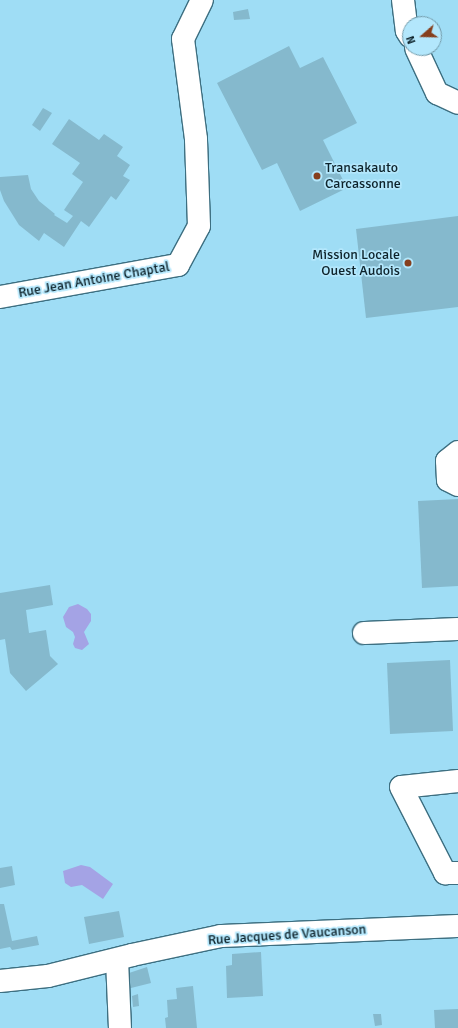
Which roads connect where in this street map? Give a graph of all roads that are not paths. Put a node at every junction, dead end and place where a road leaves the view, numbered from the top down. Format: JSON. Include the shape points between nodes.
{"nodes":[{"id":1,"x":202,"y":0,"type":"edge"},
{"id":2,"x":403,"y":0,"type":"edge"},
{"id":3,"x":405,"y":16,"type":"edge"},
{"id":4,"x":420,"y":56,"type":"edge"},
{"id":5,"x":458,"y":103,"type":"edge"},
{"id":6,"x":0,"y":297,"type":"edge"},
{"id":7,"x":458,"y":452,"type":"edge"},
{"id":8,"x":458,"y":485,"type":"edge"},
{"id":9,"x":458,"y":629,"type":"edge"},
{"id":10,"x":364,"y":633,"type":"dead end"},
{"id":11,"x":458,"y":781,"type":"edge"},
{"id":12,"x":458,"y":873,"type":"edge"},
{"id":13,"x":458,"y":926,"type":"edge"},
{"id":14,"x":117,"y":960,"type":"junction"},
{"id":15,"x":0,"y":980,"type":"edge"},
{"id":16,"x":120,"y":1028,"type":"edge"}],
"edges":[{"from":1,"to":6,"type":"street","name":"Rue Jean Antoine Chaptal","via":[[183,39],[196,139],[199,226],[178,265]]},
{"from":2,"to":3,"type":"street"},
{"from":4,"to":5,"type":"street","via":[[437,93]]},
{"from":7,"to":8,"type":"street","via":[[447,461],[448,480]]},
{"from":9,"to":10,"type":"street"},
{"from":11,"to":12,"type":"street","via":[[401,786],[445,873]]},
{"from":13,"to":14,"type":"street","name":"Rue Jacques de Vaucanson","via":[[221,936]]},
{"from":14,"to":15,"type":"street","name":"Rue Jacques de Vaucanson","via":[[48,976]]},
{"from":14,"to":16,"type":"street"}]}
